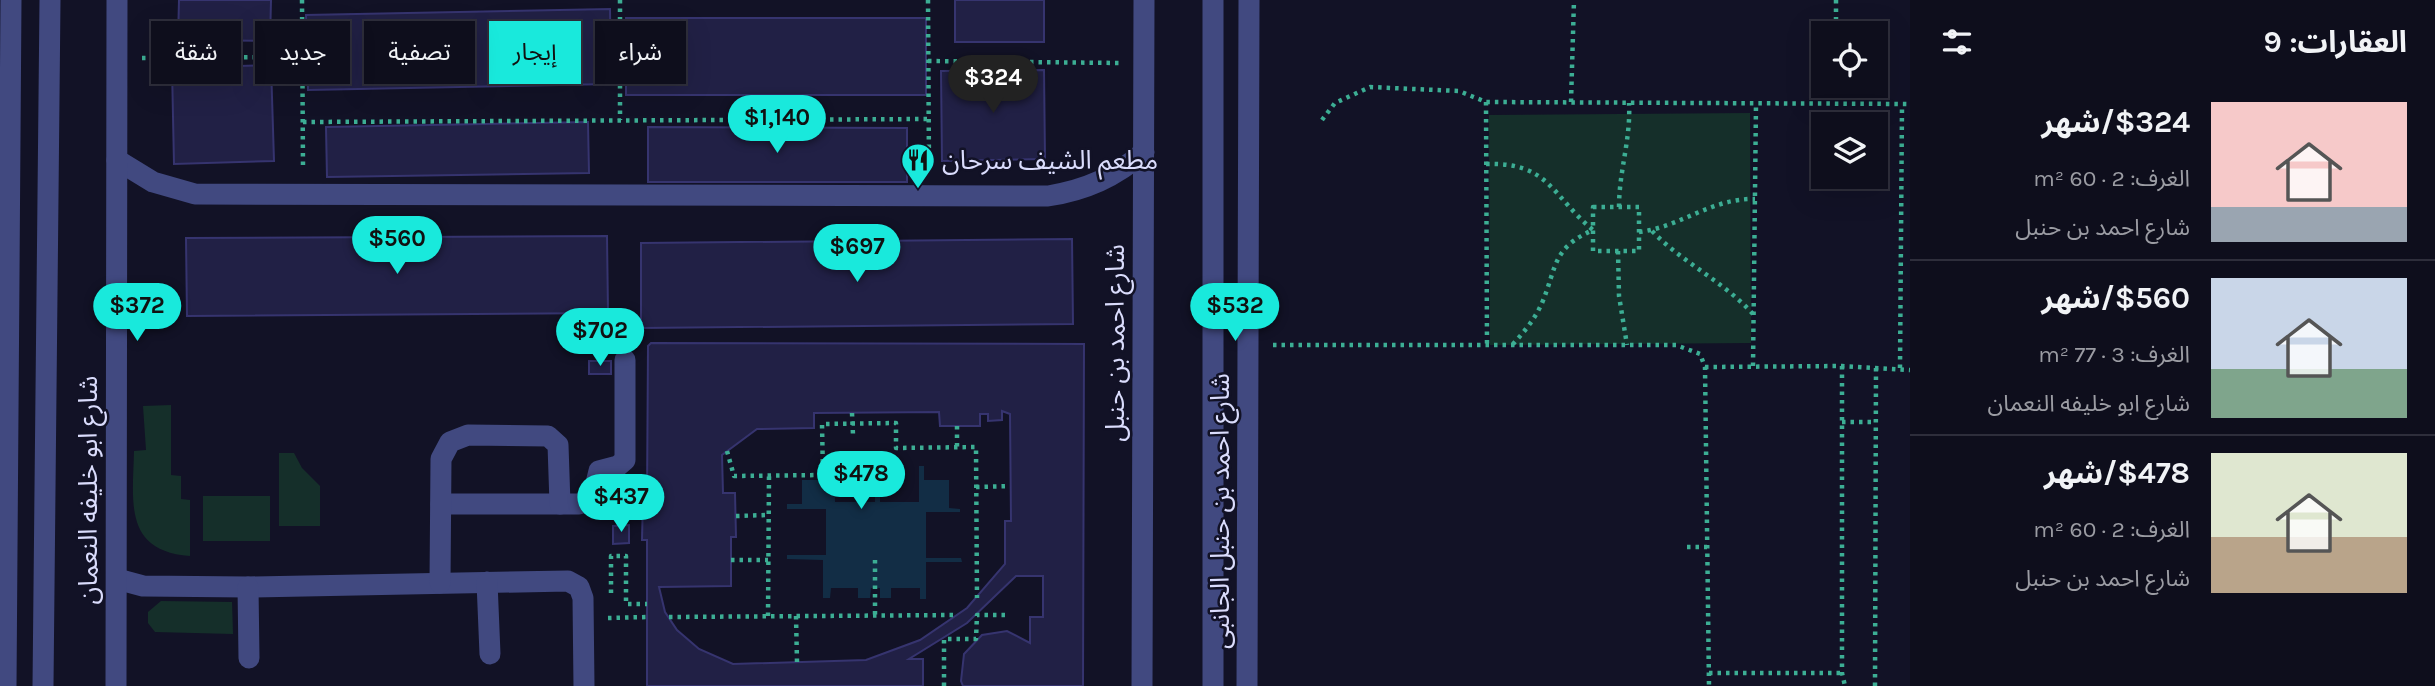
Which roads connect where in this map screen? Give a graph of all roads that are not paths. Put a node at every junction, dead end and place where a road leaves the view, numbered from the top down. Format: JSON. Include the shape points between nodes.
{"nodes":[{"id":1,"x":11,"y":0,"type":"edge"},
{"id":2,"x":50,"y":0,"type":"edge"},
{"id":3,"x":117,"y":0,"type":"edge"},
{"id":4,"x":1144,"y":0,"type":"edge"},
{"id":5,"x":1213,"y":0,"type":"edge"},
{"id":6,"x":1249,"y":0,"type":"edge"},
{"id":7,"x":1144,"y":152,"type":"junction"},
{"id":8,"x":117,"y":160,"type":"junction"},
{"id":9,"x":625,"y":360,"type":"dead end"},
{"id":10,"x":441,"y":504,"type":"junction"},
{"id":11,"x":560,"y":504,"type":"junction"},
{"id":12,"x":117,"y":579,"type":"junction"},
{"id":13,"x":488,"y":582,"type":"junction"},
{"id":14,"x":440,"y":583,"type":"junction"},
{"id":15,"x":248,"y":587,"type":"junction"},
{"id":16,"x":490,"y":654,"type":"dead end"},
{"id":17,"x":249,"y":658,"type":"dead end"},
{"id":18,"x":6,"y":686,"type":"edge"},
{"id":19,"x":43,"y":686,"type":"edge"},
{"id":20,"x":116,"y":686,"type":"edge"},
{"id":21,"x":584,"y":686,"type":"edge"},
{"id":22,"x":1142,"y":686,"type":"edge"},
{"id":23,"x":1213,"y":686,"type":"edge"},
{"id":24,"x":1247,"y":686,"type":"edge"}],
"edges":[{"from":1,"to":18,"type":"street"},
{"from":2,"to":19,"type":"street","name":"شارع ابو خليفه النعمان"},
{"from":3,"to":8,"type":"street","name":"شارع ابو خليفه النعمان"},
{"from":4,"to":7,"type":"street","name":"شارع احمد بن حنبل"},
{"from":5,"to":23,"type":"street"},
{"from":6,"to":24,"type":"street","name":"شارع احمد بن حنبل الجانبى"},
{"from":7,"to":8,"type":"street","via":[[1111,177],[1048,196],[195,194],[153,182]]},
{"from":7,"to":22,"type":"street","name":"شارع احمد بن حنبل"},
{"from":8,"to":12,"type":"street","name":"شارع ابو خليفه النعمان"},
{"from":9,"to":11,"type":"street","via":[[625,460],[599,471],[595,494],[586,503]]},
{"from":10,"to":11,"type":"street"},
{"from":10,"to":11,"type":"street","via":[[441,459],[450,442],[468,435],[529,434],[548,436],[558,445]]},
{"from":10,"to":14,"type":"street"},
{"from":12,"to":15,"type":"street","via":[[143,586]]},
{"from":12,"to":20,"type":"street","name":"شارع ابو خليفه النعمان"},
{"from":13,"to":14,"type":"street"},
{"from":13,"to":16,"type":"street"},
{"from":13,"to":21,"type":"street","via":[[574,583],[583,598]]},
{"from":14,"to":15,"type":"street"},
{"from":15,"to":17,"type":"street"}]}
